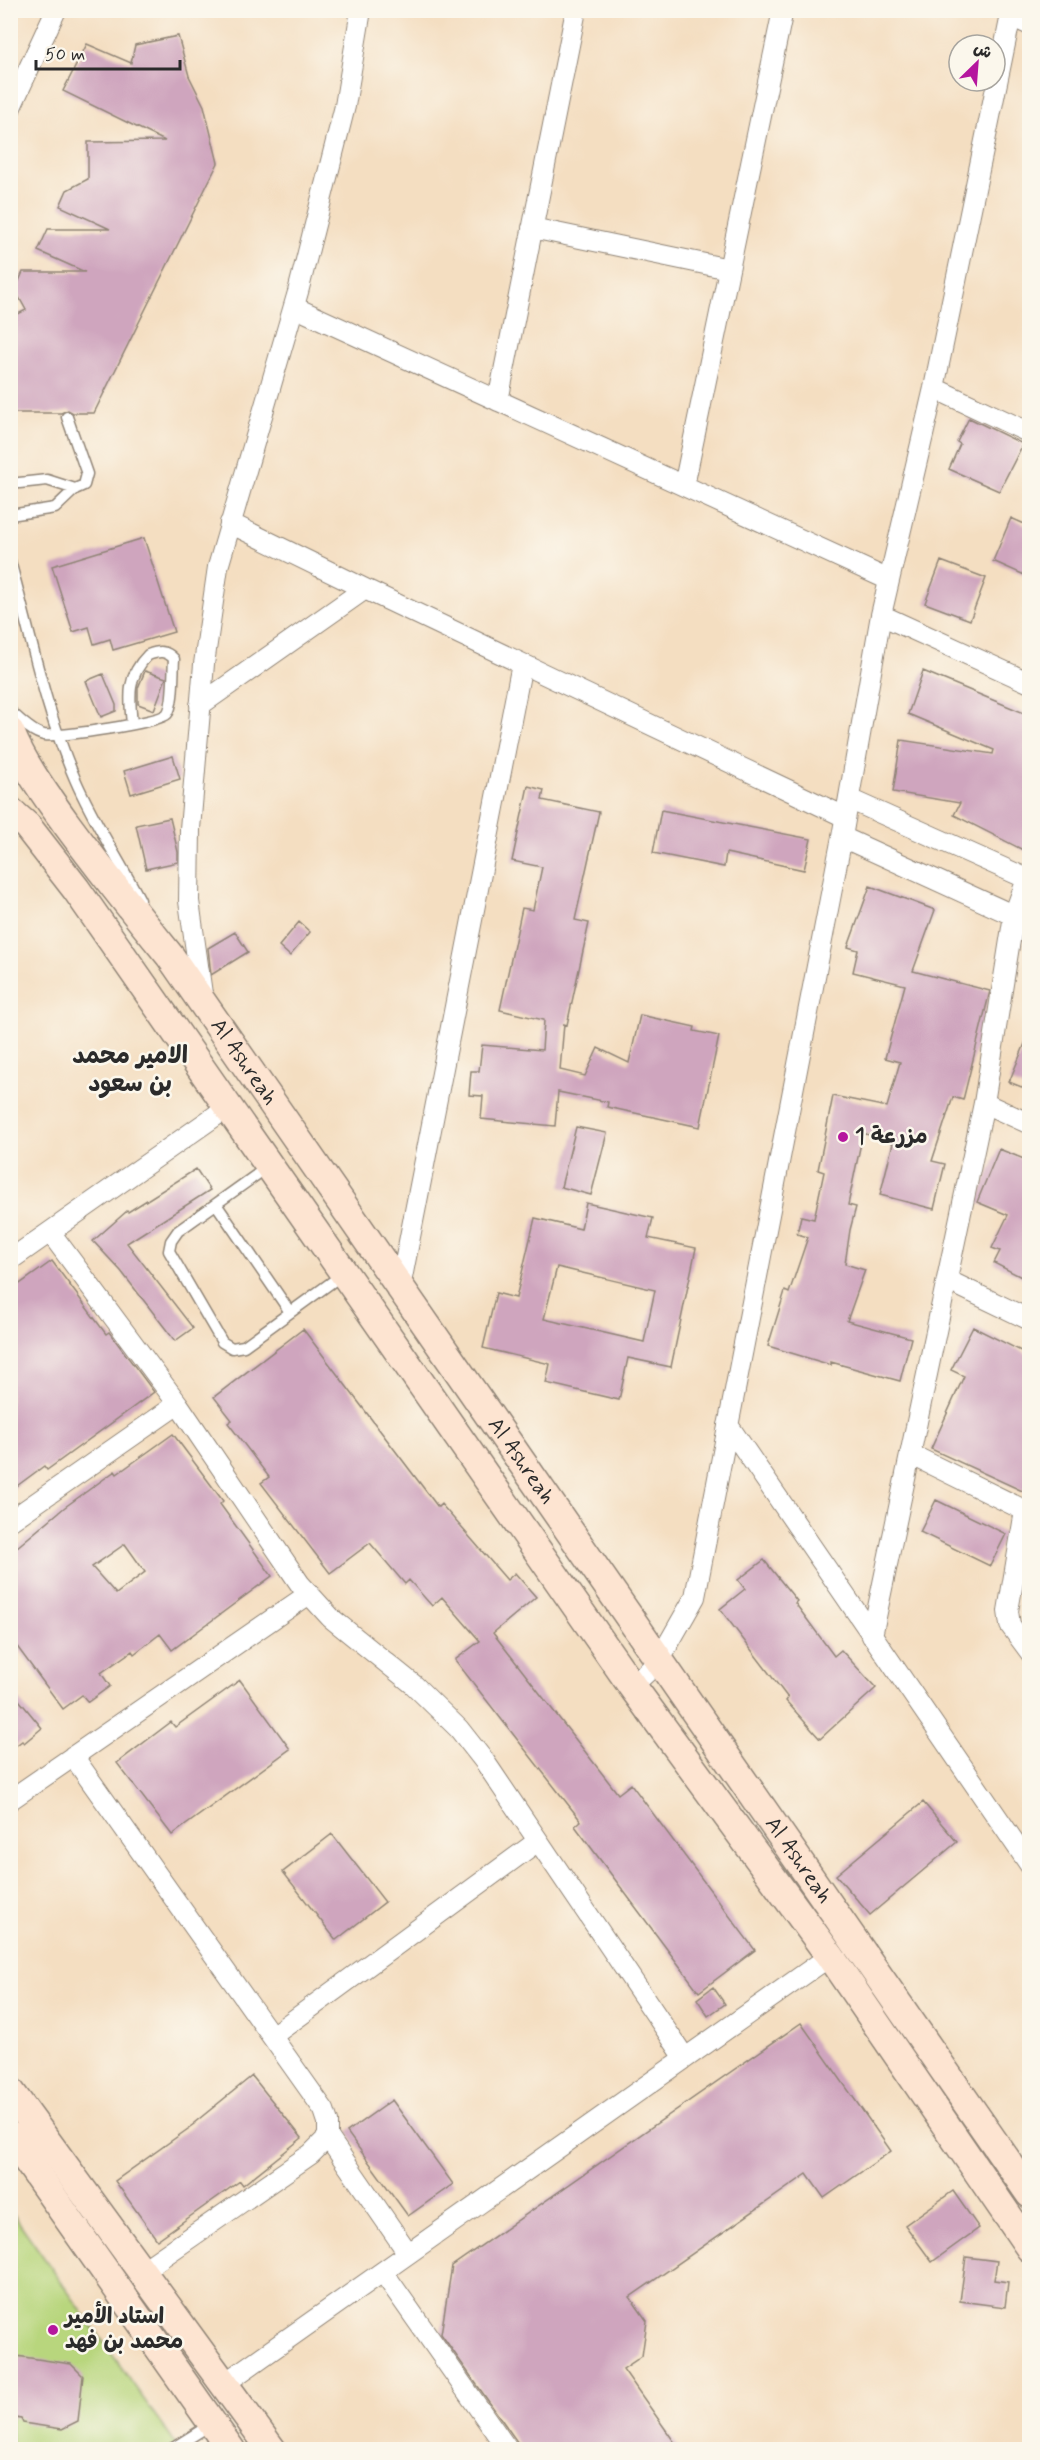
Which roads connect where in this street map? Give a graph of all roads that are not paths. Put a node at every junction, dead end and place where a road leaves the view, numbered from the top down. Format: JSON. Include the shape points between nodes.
{"nodes":[{"id":1,"x":56,"y":10,"type":"edge"},
{"id":2,"x":361,"y":10,"type":"edge"},
{"id":3,"x":576,"y":10,"type":"edge"},
{"id":4,"x":783,"y":10,"type":"edge"},
{"id":5,"x":1011,"y":13,"type":"edge"},
{"id":6,"x":1029,"y":25,"type":"edge"},
{"id":7,"x":10,"y":109,"type":"edge"},
{"id":8,"x":532,"y":228,"type":"junction"},
{"id":9,"x":729,"y":269,"type":"junction"},
{"id":10,"x":294,"y":307,"type":"junction"},
{"id":11,"x":934,"y":388,"type":"junction"},
{"id":12,"x":498,"y":401,"type":"junction"},
{"id":13,"x":67,"y":417,"type":"dead end"},
{"id":14,"x":1029,"y":433,"type":"edge"},
{"id":15,"x":10,"y":484,"type":"edge"},
{"id":16,"x":684,"y":486,"type":"junction"},
{"id":17,"x":75,"y":489,"type":"junction"},
{"id":18,"x":10,"y":515,"type":"edge"},
{"id":19,"x":231,"y":523,"type":"junction"},
{"id":20,"x":10,"y":561,"type":"edge"},
{"id":21,"x":889,"y":580,"type":"junction"},
{"id":22,"x":365,"y":589,"type":"junction"},
{"id":23,"x":881,"y":615,"type":"junction"},
{"id":24,"x":522,"y":664,"type":"junction"},
{"id":25,"x":1029,"y":683,"type":"edge"},
{"id":26,"x":200,"y":705,"type":"junction"},
{"id":27,"x":10,"y":711,"type":"edge"},
{"id":28,"x":132,"y":724,"type":"junction"},
{"id":29,"x":10,"y":732,"type":"edge"},
{"id":30,"x":60,"y":735,"type":"junction"},
{"id":31,"x":10,"y":811,"type":"edge"},
{"id":32,"x":845,"y":817,"type":"junction"},
{"id":33,"x":1028,"y":879,"type":"edge"},
{"id":34,"x":1022,"y":919,"type":"edge"},
{"id":35,"x":170,"y":956,"type":"junction"},
{"id":36,"x":204,"y":1005,"type":"junction"},
{"id":37,"x":984,"y":1103,"type":"junction"},
{"id":38,"x":228,"y":1107,"type":"junction"},
{"id":39,"x":1029,"y":1124,"type":"edge"},
{"id":40,"x":269,"y":1166,"type":"junction"},
{"id":41,"x":216,"y":1204,"type":"junction"},
{"id":42,"x":50,"y":1232,"type":"junction"},
{"id":43,"x":10,"y":1260,"type":"edge"},
{"id":44,"x":344,"y":1273,"type":"junction"},
{"id":45,"x":947,"y":1280,"type":"junction"},
{"id":46,"x":400,"y":1288,"type":"junction"},
{"id":47,"x":290,"y":1312,"type":"junction"},
{"id":48,"x":1029,"y":1320,"type":"edge"},
{"id":49,"x":178,"y":1404,"type":"junction"},
{"id":50,"x":728,"y":1425,"type":"junction"},
{"id":51,"x":910,"y":1454,"type":"junction"},
{"id":52,"x":1027,"y":1512,"type":"edge"},
{"id":53,"x":10,"y":1521,"type":"edge"},
{"id":54,"x":309,"y":1594,"type":"junction"},
{"id":55,"x":872,"y":1636,"type":"junction"},
{"id":56,"x":1029,"y":1652,"type":"edge"},
{"id":57,"x":658,"y":1662,"type":"junction"},
{"id":58,"x":632,"y":1686,"type":"junction"},
{"id":59,"x":74,"y":1756,"type":"junction"},
{"id":60,"x":10,"y":1800,"type":"edge"},
{"id":61,"x":538,"y":1841,"type":"junction"},
{"id":62,"x":1029,"y":1864,"type":"edge"},
{"id":63,"x":830,"y":1956,"type":"junction"},
{"id":64,"x":272,"y":2036,"type":"junction"},
{"id":65,"x":685,"y":2058,"type":"junction"},
{"id":66,"x":10,"y":2091,"type":"edge"},
{"id":67,"x":10,"y":2136,"type":"edge"},
{"id":68,"x":328,"y":2137,"type":"junction"},
{"id":69,"x":1029,"y":2194,"type":"edge"},
{"id":70,"x":1029,"y":2248,"type":"edge"},
{"id":71,"x":408,"y":2253,"type":"junction"},
{"id":72,"x":142,"y":2271,"type":"junction"},
{"id":73,"x":383,"y":2272,"type":"junction"},
{"id":74,"x":225,"y":2383,"type":"junction"},
{"id":75,"x":213,"y":2423,"type":"junction"},
{"id":76,"x":170,"y":2450,"type":"edge"},
{"id":77,"x":231,"y":2450,"type":"edge"},
{"id":78,"x":272,"y":2450,"type":"edge"},
{"id":79,"x":508,"y":2450,"type":"edge"}],
"edges":[{"from":1,"to":7,"type":"street"},
{"from":2,"to":10,"type":"street","via":[[345,106]]},
{"from":3,"to":8,"type":"street"},
{"from":4,"to":9,"type":"street"},
{"from":5,"to":6,"type":"street"},
{"from":5,"to":11,"type":"street"},
{"from":8,"to":9,"type":"street"},
{"from":8,"to":12,"type":"street"},
{"from":9,"to":16,"type":"street"},
{"from":10,"to":12,"type":"street"},
{"from":10,"to":19,"type":"street"},
{"from":11,"to":14,"type":"street"},
{"from":11,"to":21,"type":"street"},
{"from":12,"to":16,"type":"street"},
{"from":13,"to":17,"type":"lane","via":[[87,474],[84,485]]},
{"from":15,"to":17,"type":"lane","via":[[46,480]]},
{"from":16,"to":21,"type":"street"},
{"from":17,"to":18,"type":"lane","via":[[55,508]]},
{"from":19,"to":22,"type":"street"},
{"from":19,"to":26,"type":"street","via":[[219,567]]},
{"from":20,"to":30,"type":"lane"},
{"from":21,"to":23,"type":"street"},
{"from":22,"to":24,"type":"street"},
{"from":22,"to":26,"type":"street"},
{"from":23,"to":25,"type":"street"},
{"from":23,"to":32,"type":"street"},
{"from":24,"to":32,"type":"street"},
{"from":24,"to":46,"type":"street"},
{"from":26,"to":36,"type":"street","via":[[190,829],[189,901]]},
{"from":27,"to":30,"type":"lane","via":[[42,734]]},
{"from":28,"to":28,"type":"lane","via":[[129,694],[133,676],[148,655],[169,654],[174,659],[167,714]]},
{"from":28,"to":30,"type":"lane"},
{"from":29,"to":35,"type":"street","name":"Al Ashreah","via":[[49,799],[99,869]]},
{"from":30,"to":35,"type":"lane","via":[[91,813]]},
{"from":31,"to":38,"type":"street","via":[[27,826],[76,889]]},
{"from":32,"to":33,"type":"street"},
{"from":32,"to":34,"type":"street"},
{"from":32,"to":50,"type":"street"},
{"from":33,"to":34,"type":"street"},
{"from":34,"to":37,"type":"street"},
{"from":35,"to":36,"type":"street","name":"Al Ashreah"},
{"from":36,"to":46,"type":"street","name":"Al Ashreah"},
{"from":37,"to":39,"type":"street"},
{"from":37,"to":45,"type":"street"},
{"from":38,"to":40,"type":"street"},
{"from":38,"to":42,"type":"street"},
{"from":40,"to":41,"type":"lane"},
{"from":40,"to":44,"type":"street"},
{"from":41,"to":47,"type":"lane"},
{"from":41,"to":47,"type":"lane","via":[[178,1231],[169,1251],[222,1342],[232,1348],[244,1346]]},
{"from":42,"to":43,"type":"street"},
{"from":42,"to":49,"type":"street"},
{"from":44,"to":47,"type":"lane"},
{"from":44,"to":58,"type":"street"},
{"from":45,"to":48,"type":"street"},
{"from":45,"to":51,"type":"street"},
{"from":46,"to":57,"type":"street","name":"Al Ashreah"},
{"from":49,"to":53,"type":"street"},
{"from":49,"to":54,"type":"street"},
{"from":50,"to":55,"type":"street"},
{"from":50,"to":57,"type":"street","via":[[694,1598]]},
{"from":51,"to":52,"type":"street"},
{"from":51,"to":55,"type":"street"},
{"from":52,"to":56,"type":"street","via":[[1008,1611],[1011,1625]]},
{"from":54,"to":59,"type":"street"},
{"from":54,"to":61,"type":"street","via":[[331,1618],[414,1685],[459,1729]]},
{"from":55,"to":62,"type":"street"},
{"from":57,"to":58,"type":"street"},
{"from":57,"to":69,"type":"street","name":"Al Ashreah"},
{"from":58,"to":63,"type":"street"},
{"from":59,"to":60,"type":"street"},
{"from":59,"to":64,"type":"street"},
{"from":61,"to":64,"type":"street"},
{"from":61,"to":65,"type":"street"},
{"from":63,"to":65,"type":"street"},
{"from":63,"to":70,"type":"street"},
{"from":64,"to":68,"type":"street","via":[[324,2110]]},
{"from":65,"to":71,"type":"street"},
{"from":66,"to":72,"type":"street"},
{"from":67,"to":75,"type":"street"},
{"from":68,"to":71,"type":"street"},
{"from":68,"to":72,"type":"street","via":[[311,2154]]},
{"from":71,"to":73,"type":"street"},
{"from":72,"to":74,"type":"street"},
{"from":73,"to":74,"type":"street"},
{"from":73,"to":79,"type":"street"},
{"from":74,"to":78,"type":"street"},
{"from":75,"to":76,"type":"lane"},
{"from":75,"to":77,"type":"street"}]}
